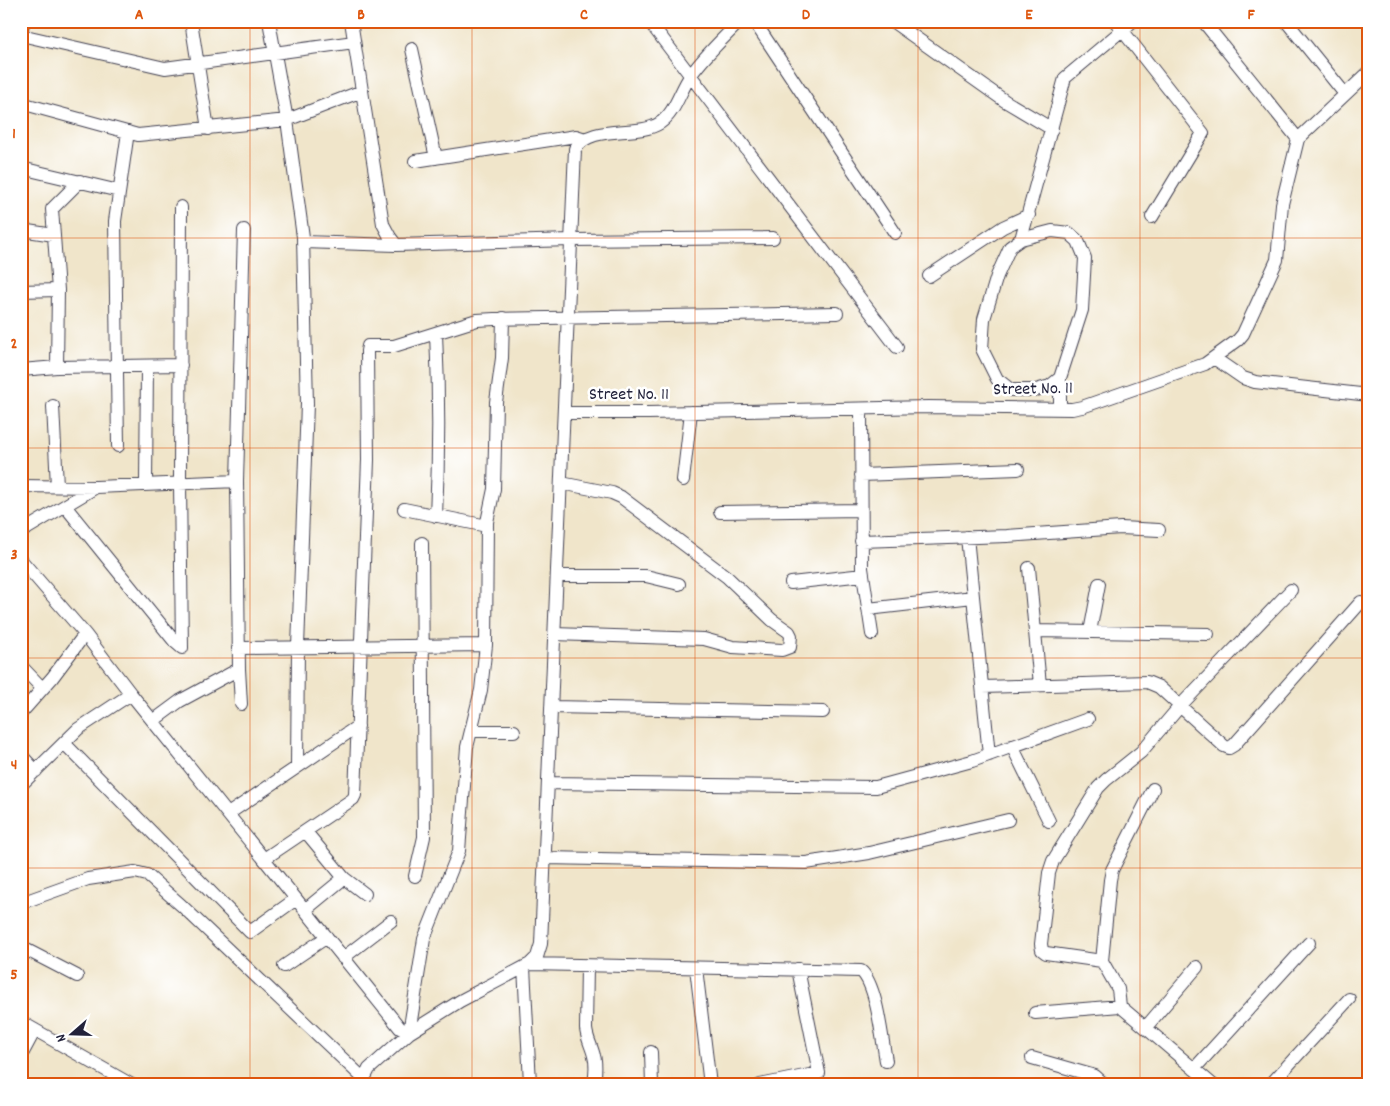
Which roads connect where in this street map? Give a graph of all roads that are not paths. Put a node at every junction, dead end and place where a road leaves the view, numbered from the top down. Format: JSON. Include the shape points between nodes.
{"nodes":[{"id":1,"x":24,"y":21,"type":"edge"},
{"id":2,"x":191,"y":21,"type":"edge"},
{"id":3,"x":269,"y":21,"type":"edge"},
{"id":4,"x":350,"y":21,"type":"edge"},
{"id":5,"x":649,"y":21,"type":"edge"},
{"id":6,"x":740,"y":21,"type":"edge"},
{"id":7,"x":754,"y":21,"type":"edge"},
{"id":8,"x":892,"y":21,"type":"edge"},
{"id":9,"x":1133,"y":21,"type":"edge"},
{"id":10,"x":1203,"y":21,"type":"edge"},
{"id":11,"x":1286,"y":21,"type":"edge"},
{"id":12,"x":1119,"y":26,"type":"edge"},
{"id":13,"x":21,"y":34,"type":"edge"},
{"id":14,"x":354,"y":42,"type":"junction"},
{"id":15,"x":412,"y":49,"type":"dead end"},
{"id":16,"x":274,"y":53,"type":"junction"},
{"id":17,"x":198,"y":64,"type":"junction"},
{"id":18,"x":1369,"y":72,"type":"edge"},
{"id":19,"x":690,"y":76,"type":"junction"},
{"id":20,"x":362,"y":92,"type":"junction"},
{"id":21,"x":1345,"y":94,"type":"junction"},
{"id":22,"x":21,"y":103,"type":"edge"},
{"id":23,"x":287,"y":120,"type":"junction"},
{"id":24,"x":208,"y":129,"type":"junction"},
{"id":25,"x":1052,"y":129,"type":"junction"},
{"id":26,"x":128,"y":132,"type":"junction"},
{"id":27,"x":585,"y":139,"type":"junction"},
{"id":28,"x":1298,"y":139,"type":"junction"},
{"id":29,"x":436,"y":158,"type":"junction"},
{"id":30,"x":415,"y":161,"type":"dead end"},
{"id":31,"x":21,"y":168,"type":"edge"},
{"id":32,"x":80,"y":181,"type":"junction"},
{"id":33,"x":119,"y":191,"type":"junction"},
{"id":34,"x":182,"y":207,"type":"dead end"},
{"id":35,"x":1029,"y":215,"type":"junction"},
{"id":36,"x":1152,"y":217,"type":"dead end"},
{"id":37,"x":21,"y":230,"type":"edge"},
{"id":38,"x":244,"y":230,"type":"dead end"},
{"id":39,"x":895,"y":233,"type":"dead end"},
{"id":40,"x":54,"y":235,"type":"junction"},
{"id":41,"x":773,"y":238,"type":"dead end"},
{"id":42,"x":1021,"y":239,"type":"junction"},
{"id":43,"x":571,"y":240,"type":"junction"},
{"id":44,"x":303,"y":242,"type":"junction"},
{"id":45,"x":396,"y":245,"type":"junction"},
{"id":46,"x":929,"y":276,"type":"dead end"},
{"id":47,"x":21,"y":290,"type":"edge"},
{"id":48,"x":58,"y":290,"type":"junction"},
{"id":49,"x":837,"y":313,"type":"dead end"},
{"id":50,"x":503,"y":318,"type":"junction"},
{"id":51,"x":568,"y":318,"type":"junction"},
{"id":52,"x":436,"y":333,"type":"junction"},
{"id":53,"x":897,"y":347,"type":"dead end"},
{"id":54,"x":1214,"y":358,"type":"junction"},
{"id":55,"x":181,"y":365,"type":"junction"},
{"id":56,"x":116,"y":366,"type":"junction"},
{"id":57,"x":147,"y":366,"type":"junction"},
{"id":58,"x":57,"y":367,"type":"junction"},
{"id":59,"x":21,"y":370,"type":"edge"},
{"id":60,"x":1060,"y":378,"type":"junction"},
{"id":61,"x":1369,"y":395,"type":"edge"},
{"id":62,"x":54,"y":406,"type":"dead end"},
{"id":63,"x":861,"y":409,"type":"junction"},
{"id":64,"x":1060,"y":409,"type":"junction"},
{"id":65,"x":692,"y":412,"type":"junction"},
{"id":66,"x":564,"y":413,"type":"junction"},
{"id":67,"x":118,"y":446,"type":"dead end"},
{"id":68,"x":1018,"y":468,"type":"dead end"},
{"id":69,"x":861,"y":476,"type":"junction"},
{"id":70,"x":683,"y":480,"type":"dead end"},
{"id":71,"x":237,"y":481,"type":"junction"},
{"id":72,"x":180,"y":483,"type":"junction"},
{"id":73,"x":561,"y":483,"type":"junction"},
{"id":74,"x":146,"y":484,"type":"junction"},
{"id":75,"x":21,"y":486,"type":"edge"},
{"id":76,"x":57,"y":486,"type":"junction"},
{"id":77,"x":96,"y":487,"type":"junction"},
{"id":78,"x":66,"y":506,"type":"junction"},
{"id":79,"x":404,"y":509,"type":"dead end"},
{"id":80,"x":861,"y":510,"type":"junction"},
{"id":81,"x":720,"y":512,"type":"dead end"},
{"id":82,"x":436,"y":516,"type":"junction"},
{"id":83,"x":487,"y":526,"type":"junction"},
{"id":84,"x":1160,"y":530,"type":"dead end"},
{"id":85,"x":21,"y":532,"type":"edge"},
{"id":86,"x":967,"y":537,"type":"junction"},
{"id":87,"x":862,"y":541,"type":"junction"},
{"id":88,"x":422,"y":543,"type":"dead end"},
{"id":89,"x":21,"y":560,"type":"edge"},
{"id":90,"x":1029,"y":568,"type":"dead end"},
{"id":91,"x":863,"y":575,"type":"junction"},
{"id":92,"x":557,"y":576,"type":"junction"},
{"id":93,"x":791,"y":583,"type":"dead end"},
{"id":94,"x":679,"y":584,"type":"dead end"},
{"id":95,"x":1100,"y":584,"type":"dead end"},
{"id":96,"x":1291,"y":590,"type":"dead end"},
{"id":97,"x":973,"y":597,"type":"junction"},
{"id":98,"x":1361,"y":602,"type":"dead end"},
{"id":99,"x":868,"y":609,"type":"junction"},
{"id":100,"x":1035,"y":631,"type":"junction"},
{"id":101,"x":1090,"y":632,"type":"junction"},
{"id":102,"x":85,"y":634,"type":"junction"},
{"id":103,"x":554,"y":634,"type":"junction"},
{"id":104,"x":872,"y":634,"type":"dead end"},
{"id":105,"x":1208,"y":634,"type":"dead end"},
{"id":106,"x":362,"y":645,"type":"junction"},
{"id":107,"x":424,"y":645,"type":"junction"},
{"id":108,"x":486,"y":645,"type":"junction"},
{"id":109,"x":298,"y":646,"type":"junction"},
{"id":110,"x":238,"y":648,"type":"junction"},
{"id":111,"x":21,"y":666,"type":"edge"},
{"id":112,"x":239,"y":668,"type":"junction"},
{"id":113,"x":1040,"y":685,"type":"junction"},
{"id":114,"x":42,"y":688,"type":"junction"},
{"id":115,"x":983,"y":688,"type":"junction"},
{"id":116,"x":131,"y":694,"type":"junction"},
{"id":117,"x":241,"y":704,"type":"dead end"},
{"id":118,"x":1181,"y":706,"type":"junction"},
{"id":119,"x":551,"y":707,"type":"junction"},
{"id":120,"x":823,"y":712,"type":"dead end"},
{"id":121,"x":21,"y":713,"type":"edge"},
{"id":122,"x":1088,"y":719,"type":"dead end"},
{"id":123,"x":153,"y":721,"type":"junction"},
{"id":124,"x":358,"y":726,"type":"junction"},
{"id":125,"x":471,"y":731,"type":"junction"},
{"id":126,"x":514,"y":731,"type":"dead end"},
{"id":127,"x":64,"y":743,"type":"junction"},
{"id":128,"x":1012,"y":746,"type":"junction"},
{"id":129,"x":21,"y":755,"type":"edge"},
{"id":130,"x":989,"y":755,"type":"junction"},
{"id":131,"x":297,"y":767,"type":"junction"},
{"id":132,"x":36,"y":771,"type":"junction"},
{"id":133,"x":548,"y":783,"type":"junction"},
{"id":134,"x":21,"y":785,"type":"edge"},
{"id":135,"x":1153,"y":789,"type":"dead end"},
{"id":136,"x":228,"y":814,"type":"junction"},
{"id":137,"x":1008,"y":820,"type":"dead end"},
{"id":138,"x":1049,"y":821,"type":"dead end"},
{"id":139,"x":306,"y":832,"type":"junction"},
{"id":140,"x":545,"y":858,"type":"junction"},
{"id":141,"x":264,"y":859,"type":"junction"},
{"id":142,"x":415,"y":876,"type":"dead end"},
{"id":143,"x":344,"y":878,"type":"junction"},
{"id":144,"x":365,"y":894,"type":"dead end"},
{"id":145,"x":296,"y":899,"type":"junction"},
{"id":146,"x":21,"y":903,"type":"edge"},
{"id":147,"x":305,"y":910,"type":"junction"},
{"id":148,"x":391,"y":921,"type":"dead end"},
{"id":149,"x":327,"y":937,"type":"junction"},
{"id":150,"x":1309,"y":943,"type":"dead end"},
{"id":151,"x":21,"y":947,"type":"edge"},
{"id":152,"x":343,"y":958,"type":"junction"},
{"id":153,"x":1102,"y":961,"type":"junction"},
{"id":154,"x":284,"y":966,"type":"dead end"},
{"id":155,"x":527,"y":966,"type":"junction"},
{"id":156,"x":586,"y":966,"type":"junction"},
{"id":157,"x":1197,"y":967,"type":"dead end"},
{"id":158,"x":696,"y":968,"type":"junction"},
{"id":159,"x":798,"y":969,"type":"junction"},
{"id":160,"x":77,"y":976,"type":"dead end"},
{"id":161,"x":1349,"y":999,"type":"dead end"},
{"id":162,"x":1120,"y":1006,"type":"junction"},
{"id":163,"x":1035,"y":1012,"type":"dead end"},
{"id":164,"x":21,"y":1022,"type":"edge"},
{"id":165,"x":1146,"y":1028,"type":"junction"},
{"id":166,"x":35,"y":1030,"type":"junction"},
{"id":167,"x":409,"y":1033,"type":"junction"},
{"id":168,"x":651,"y":1052,"type":"dead end"},
{"id":169,"x":21,"y":1056,"type":"edge"},
{"id":170,"x":1032,"y":1058,"type":"dead end"},
{"id":171,"x":886,"y":1061,"type":"dead end"},
{"id":172,"x":1194,"y":1069,"type":"junction"},
{"id":173,"x":1369,"y":1078,"type":"edge"},
{"id":174,"x":364,"y":1082,"type":"edge"},
{"id":175,"x":528,"y":1084,"type":"edge"},
{"id":176,"x":132,"y":1085,"type":"edge"},
{"id":177,"x":594,"y":1085,"type":"edge"},
{"id":178,"x":652,"y":1085,"type":"edge"},
{"id":179,"x":710,"y":1085,"type":"edge"},
{"id":180,"x":760,"y":1085,"type":"edge"},
{"id":181,"x":1105,"y":1085,"type":"edge"},
{"id":182,"x":1213,"y":1085,"type":"edge"},
{"id":183,"x":1270,"y":1085,"type":"edge"},
{"id":184,"x":1362,"y":1085,"type":"edge"}],
"edges":[{"from":1,"to":13,"type":"street"},
{"from":2,"to":17,"type":"street"},
{"from":3,"to":16,"type":"street"},
{"from":4,"to":14,"type":"street"},
{"from":5,"to":19,"type":"street"},
{"from":6,"to":19,"type":"street"},
{"from":7,"to":39,"type":"street"},
{"from":8,"to":25,"type":"street"},
{"from":9,"to":12,"type":"street"},
{"from":10,"to":28,"type":"street"},
{"from":11,"to":21,"type":"street"},
{"from":12,"to":25,"type":"street","via":[[1065,78]]},
{"from":12,"to":36,"type":"street","via":[[1204,133]]},
{"from":13,"to":17,"type":"street","via":[[165,68]]},
{"from":14,"to":16,"type":"street"},
{"from":14,"to":20,"type":"street"},
{"from":15,"to":29,"type":"street"},
{"from":16,"to":17,"type":"street"},
{"from":16,"to":23,"type":"street"},
{"from":17,"to":24,"type":"street"},
{"from":18,"to":21,"type":"street"},
{"from":19,"to":27,"type":"street","via":[[670,114],[659,124]]},
{"from":19,"to":53,"type":"street"},
{"from":20,"to":23,"type":"street"},
{"from":20,"to":45,"type":"street","via":[[383,224]]},
{"from":21,"to":28,"type":"street"},
{"from":22,"to":26,"type":"street"},
{"from":23,"to":24,"type":"street"},
{"from":23,"to":44,"type":"street"},
{"from":24,"to":26,"type":"street","via":[[138,135]]},
{"from":25,"to":35,"type":"street"},
{"from":26,"to":33,"type":"street"},
{"from":27,"to":29,"type":"street","via":[[576,136]]},
{"from":27,"to":43,"type":"street","via":[[575,149]]},
{"from":28,"to":54,"type":"street","name":"Street No. 11","via":[[1282,204],[1277,260],[1243,334]]},
{"from":29,"to":30,"type":"street"},
{"from":31,"to":32,"type":"street"},
{"from":32,"to":33,"type":"street"},
{"from":32,"to":40,"type":"street","via":[[52,209]]},
{"from":33,"to":56,"type":"street","via":[[115,221]]},
{"from":34,"to":55,"type":"street"},
{"from":35,"to":42,"type":"street"},
{"from":35,"to":46,"type":"street"},
{"from":37,"to":40,"type":"street"},
{"from":38,"to":71,"type":"street"},
{"from":40,"to":48,"type":"street"},
{"from":41,"to":43,"type":"street"},
{"from":42,"to":60,"type":"street","via":[[1052,231],[1069,233],[1078,241],[1085,258],[1082,310]]},
{"from":42,"to":60,"type":"street","via":[[1010,247],[997,276],[984,319],[982,349],[997,379],[1011,390],[1036,390],[1050,386]]},
{"from":43,"to":45,"type":"street"},
{"from":43,"to":51,"type":"street"},
{"from":44,"to":45,"type":"street"},
{"from":44,"to":109,"type":"street","via":[[307,404]]},
{"from":47,"to":48,"type":"street"},
{"from":48,"to":58,"type":"street"},
{"from":49,"to":51,"type":"street"},
{"from":50,"to":51,"type":"street"},
{"from":50,"to":52,"type":"street","via":[[477,320]]},
{"from":50,"to":83,"type":"street","via":[[496,402],[494,490]]},
{"from":51,"to":66,"type":"street"},
{"from":52,"to":82,"type":"street"},
{"from":52,"to":106,"type":"street","via":[[394,346],[368,346],[367,349],[368,460]]},
{"from":54,"to":61,"type":"street","via":[[1243,378],[1255,382]]},
{"from":54,"to":64,"type":"street","name":"Street No. 11","via":[[1082,407]]},
{"from":55,"to":57,"type":"street"},
{"from":55,"to":72,"type":"street"},
{"from":56,"to":57,"type":"street"},
{"from":56,"to":58,"type":"street"},
{"from":56,"to":67,"type":"street"},
{"from":57,"to":74,"type":"street"},
{"from":58,"to":59,"type":"street"},
{"from":60,"to":64,"type":"street"},
{"from":62,"to":76,"type":"street"},
{"from":63,"to":64,"type":"street","name":"Street No. 11"},
{"from":63,"to":65,"type":"street","name":"Street No. 11"},
{"from":63,"to":69,"type":"street"},
{"from":65,"to":66,"type":"street","name":"Street No. 11"},
{"from":65,"to":70,"type":"street"},
{"from":66,"to":73,"type":"street"},
{"from":68,"to":69,"type":"street"},
{"from":69,"to":80,"type":"street"},
{"from":71,"to":72,"type":"street"},
{"from":71,"to":110,"type":"street"},
{"from":72,"to":74,"type":"street"},
{"from":72,"to":78,"type":"street","via":[[182,648]]},
{"from":73,"to":92,"type":"street"},
{"from":73,"to":103,"type":"street","via":[[621,497],[727,577],[791,636],[790,647],[782,650],[733,647],[704,639]]},
{"from":74,"to":77,"type":"street"},
{"from":75,"to":76,"type":"street"},
{"from":76,"to":77,"type":"street"},
{"from":77,"to":78,"type":"street"},
{"from":78,"to":85,"type":"street"},
{"from":79,"to":82,"type":"street"},
{"from":80,"to":81,"type":"street"},
{"from":80,"to":87,"type":"street"},
{"from":82,"to":83,"type":"street"},
{"from":83,"to":108,"type":"street"},
{"from":84,"to":86,"type":"street","via":[[1121,528]]},
{"from":86,"to":87,"type":"street"},
{"from":86,"to":97,"type":"street"},
{"from":87,"to":91,"type":"street"},
{"from":88,"to":107,"type":"street"},
{"from":89,"to":102,"type":"street"},
{"from":90,"to":100,"type":"street"},
{"from":91,"to":93,"type":"street"},
{"from":91,"to":99,"type":"street"},
{"from":92,"to":94,"type":"street","via":[[646,576]]},
{"from":92,"to":103,"type":"street"},
{"from":95,"to":101,"type":"street"},
{"from":96,"to":118,"type":"street"},
{"from":97,"to":99,"type":"street"},
{"from":97,"to":115,"type":"street"},
{"from":98,"to":118,"type":"street","via":[[1229,748]]},
{"from":99,"to":104,"type":"street"},
{"from":100,"to":101,"type":"street"},
{"from":100,"to":113,"type":"street"},
{"from":101,"to":105,"type":"street"},
{"from":102,"to":114,"type":"street"},
{"from":102,"to":116,"type":"street"},
{"from":103,"to":119,"type":"street"},
{"from":106,"to":107,"type":"street"},
{"from":106,"to":109,"type":"street"},
{"from":106,"to":124,"type":"street"},
{"from":107,"to":108,"type":"street"},
{"from":107,"to":142,"type":"street","via":[[424,837]]},
{"from":108,"to":125,"type":"street","via":[[481,690]]},
{"from":109,"to":110,"type":"street"},
{"from":109,"to":131,"type":"street"},
{"from":110,"to":112,"type":"street"},
{"from":111,"to":114,"type":"street"},
{"from":112,"to":117,"type":"street"},
{"from":112,"to":123,"type":"street","via":[[180,701]]},
{"from":113,"to":115,"type":"street"},
{"from":113,"to":118,"type":"street","via":[[1147,682],[1159,687]]},
{"from":114,"to":121,"type":"street"},
{"from":115,"to":130,"type":"street"},
{"from":116,"to":123,"type":"street"},
{"from":116,"to":127,"type":"street","via":[[78,729]]},
{"from":118,"to":153,"type":"street","via":[[1141,752],[1098,788],[1053,861],[1049,873],[1042,950]]},
{"from":119,"to":120,"type":"street"},
{"from":119,"to":133,"type":"street"},
{"from":122,"to":128,"type":"street"},
{"from":123,"to":136,"type":"street"},
{"from":124,"to":131,"type":"street"},
{"from":124,"to":139,"type":"street","via":[[356,795]]},
{"from":125,"to":126,"type":"street"},
{"from":125,"to":167,"type":"street","via":[[459,851],[424,939]]},
{"from":127,"to":132,"type":"street"},
{"from":127,"to":145,"type":"street","via":[[250,932]]},
{"from":128,"to":130,"type":"street"},
{"from":128,"to":138,"type":"street"},
{"from":129,"to":132,"type":"street"},
{"from":130,"to":133,"type":"street","via":[[876,788]]},
{"from":131,"to":136,"type":"street"},
{"from":132,"to":134,"type":"street"},
{"from":133,"to":140,"type":"street"},
{"from":135,"to":153,"type":"street","via":[[1112,870]]},
{"from":136,"to":141,"type":"street"},
{"from":137,"to":140,"type":"street","via":[[869,853],[806,863]]},
{"from":139,"to":141,"type":"street"},
{"from":139,"to":143,"type":"street"},
{"from":140,"to":155,"type":"street","via":[[541,944],[537,956]]},
{"from":141,"to":145,"type":"street"},
{"from":143,"to":144,"type":"street"},
{"from":143,"to":147,"type":"street"},
{"from":145,"to":147,"type":"street"},
{"from":146,"to":174,"type":"street","via":[[88,879],[135,872],[147,875]]},
{"from":147,"to":149,"type":"street"},
{"from":148,"to":152,"type":"street"},
{"from":149,"to":152,"type":"street"},
{"from":149,"to":154,"type":"street"},
{"from":150,"to":172,"type":"street"},
{"from":151,"to":160,"type":"street"},
{"from":152,"to":167,"type":"street","via":[[400,1028]]},
{"from":153,"to":162,"type":"street","via":[[1118,989]]},
{"from":155,"to":156,"type":"street"},
{"from":155,"to":167,"type":"street","via":[[460,1001]]},
{"from":155,"to":175,"type":"street"},
{"from":156,"to":158,"type":"street"},
{"from":156,"to":177,"type":"street","via":[[586,1029],[596,1066]]},
{"from":157,"to":165,"type":"street"},
{"from":158,"to":159,"type":"street"},
{"from":158,"to":179,"type":"street"},
{"from":159,"to":171,"type":"street","via":[[854,970],[865,975],[875,1003]]},
{"from":159,"to":180,"type":"street","via":[[819,1073]]},
{"from":161,"to":183,"type":"street"},
{"from":162,"to":163,"type":"street"},
{"from":162,"to":165,"type":"street"},
{"from":164,"to":166,"type":"street"},
{"from":165,"to":172,"type":"street"},
{"from":166,"to":169,"type":"street"},
{"from":166,"to":176,"type":"street"},
{"from":167,"to":174,"type":"street","via":[[369,1069]]},
{"from":168,"to":178,"type":"street"},
{"from":170,"to":181,"type":"street","via":[[1095,1076]]},
{"from":172,"to":182,"type":"street"},
{"from":173,"to":184,"type":"street"}]}
